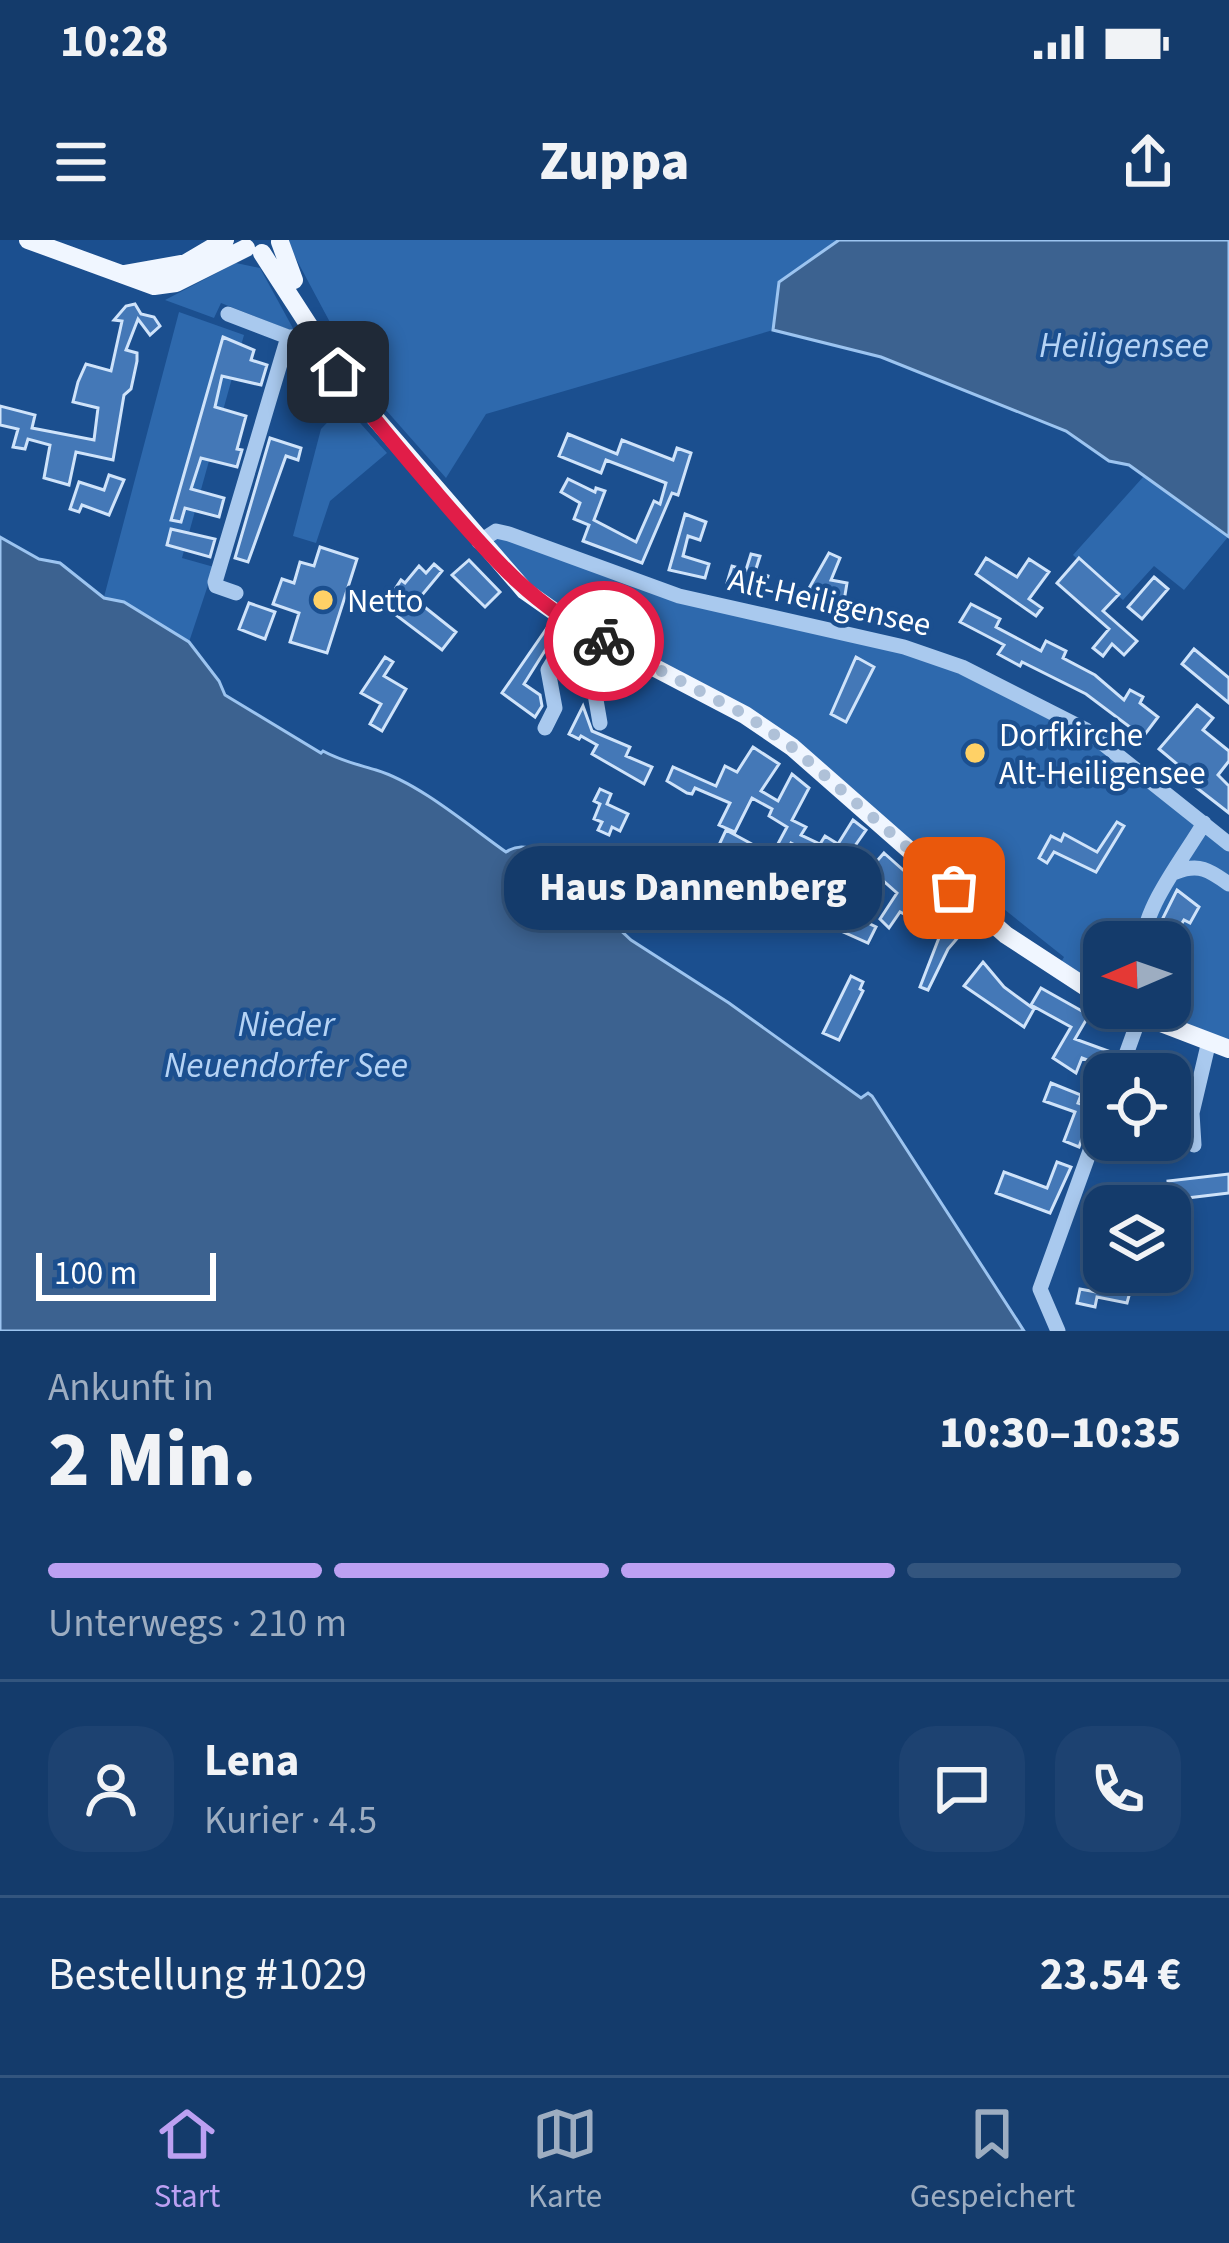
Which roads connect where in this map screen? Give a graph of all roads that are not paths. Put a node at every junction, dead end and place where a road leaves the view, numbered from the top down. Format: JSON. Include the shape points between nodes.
{"nodes":[{"id":1,"x":28,"y":240,"type":"edge"},
{"id":2,"x":225,"y":240,"type":"edge"},
{"id":3,"x":281,"y":241,"type":"edge"},
{"id":4,"x":249,"y":247,"type":"edge"},
{"id":5,"x":124,"y":274,"type":"junction"},
{"id":6,"x":228,"y":314,"type":"dead end"},
{"id":7,"x":306,"y":316,"type":"junction"},
{"id":8,"x":288,"y":338,"type":"junction"},
{"id":9,"x":479,"y":542,"type":"junction"},
{"id":10,"x":236,"y":593,"type":"dead end"},
{"id":11,"x":575,"y":626,"type":"junction"},
{"id":12,"x":619,"y":648,"type":"junction"},
{"id":13,"x":600,"y":723,"type":"dead end"},
{"id":14,"x":544,"y":728,"type":"dead end"},
{"id":15,"x":1204,"y":824,"type":"junction"},
{"id":16,"x":1229,"y":844,"type":"edge"},
{"id":17,"x":1176,"y":872,"type":"junction"},
{"id":18,"x":1229,"y":884,"type":"edge"},
{"id":19,"x":1146,"y":921,"type":"edge"},
{"id":20,"x":1083,"y":985,"type":"edge"},
{"id":21,"x":1178,"y":1029,"type":"edge"},
{"id":22,"x":1209,"y":1042,"type":"junction"},
{"id":23,"x":1229,"y":1049,"type":"edge"},
{"id":24,"x":1194,"y":1144,"type":"dead end"},
{"id":25,"x":1087,"y":1161,"type":"edge"},
{"id":26,"x":1058,"y":1331,"type":"edge"}],
"edges":[{"from":1,"to":5,"type":"main road"},
{"from":2,"to":5,"type":"main road","via":[[186,263]]},
{"from":3,"to":4,"type":"main road"},
{"from":3,"to":7,"type":"main road"},
{"from":4,"to":5,"type":"main road","via":[[165,286]]},
{"from":4,"to":7,"type":"main road","via":[[274,267]]},
{"from":6,"to":8,"type":"street"},
{"from":7,"to":8,"type":"street"},
{"from":7,"to":9,"type":"main road","via":[[376,422]]},
{"from":8,"to":10,"type":"street","via":[[215,582]]},
{"from":9,"to":11,"type":"main road","via":[[525,591]]},
{"from":9,"to":15,"type":"street","name":"Alt-Heiligensee","via":[[496,531],[509,534],[679,596],[933,655],[1086,730]]},
{"from":11,"to":12,"type":"main road"},
{"from":11,"to":14,"type":"street","via":[[548,670],[555,708]]},
{"from":12,"to":13,"type":"street","via":[[595,694]]},
{"from":12,"to":20,"type":"main road","via":[[792,747],[1006,934]]},
{"from":15,"to":16,"type":"street","name":"Alt-Heiligensee"},
{"from":15,"to":17,"type":"street"},
{"from":17,"to":18,"type":"street","via":[[1202,867]]},
{"from":17,"to":19,"type":"street"},
{"from":21,"to":22,"type":"main road"},
{"from":22,"to":23,"type":"main road"},
{"from":22,"to":24,"type":"street","via":[[1192,1113]]},
{"from":25,"to":26,"type":"street","via":[[1040,1289]]}]}
